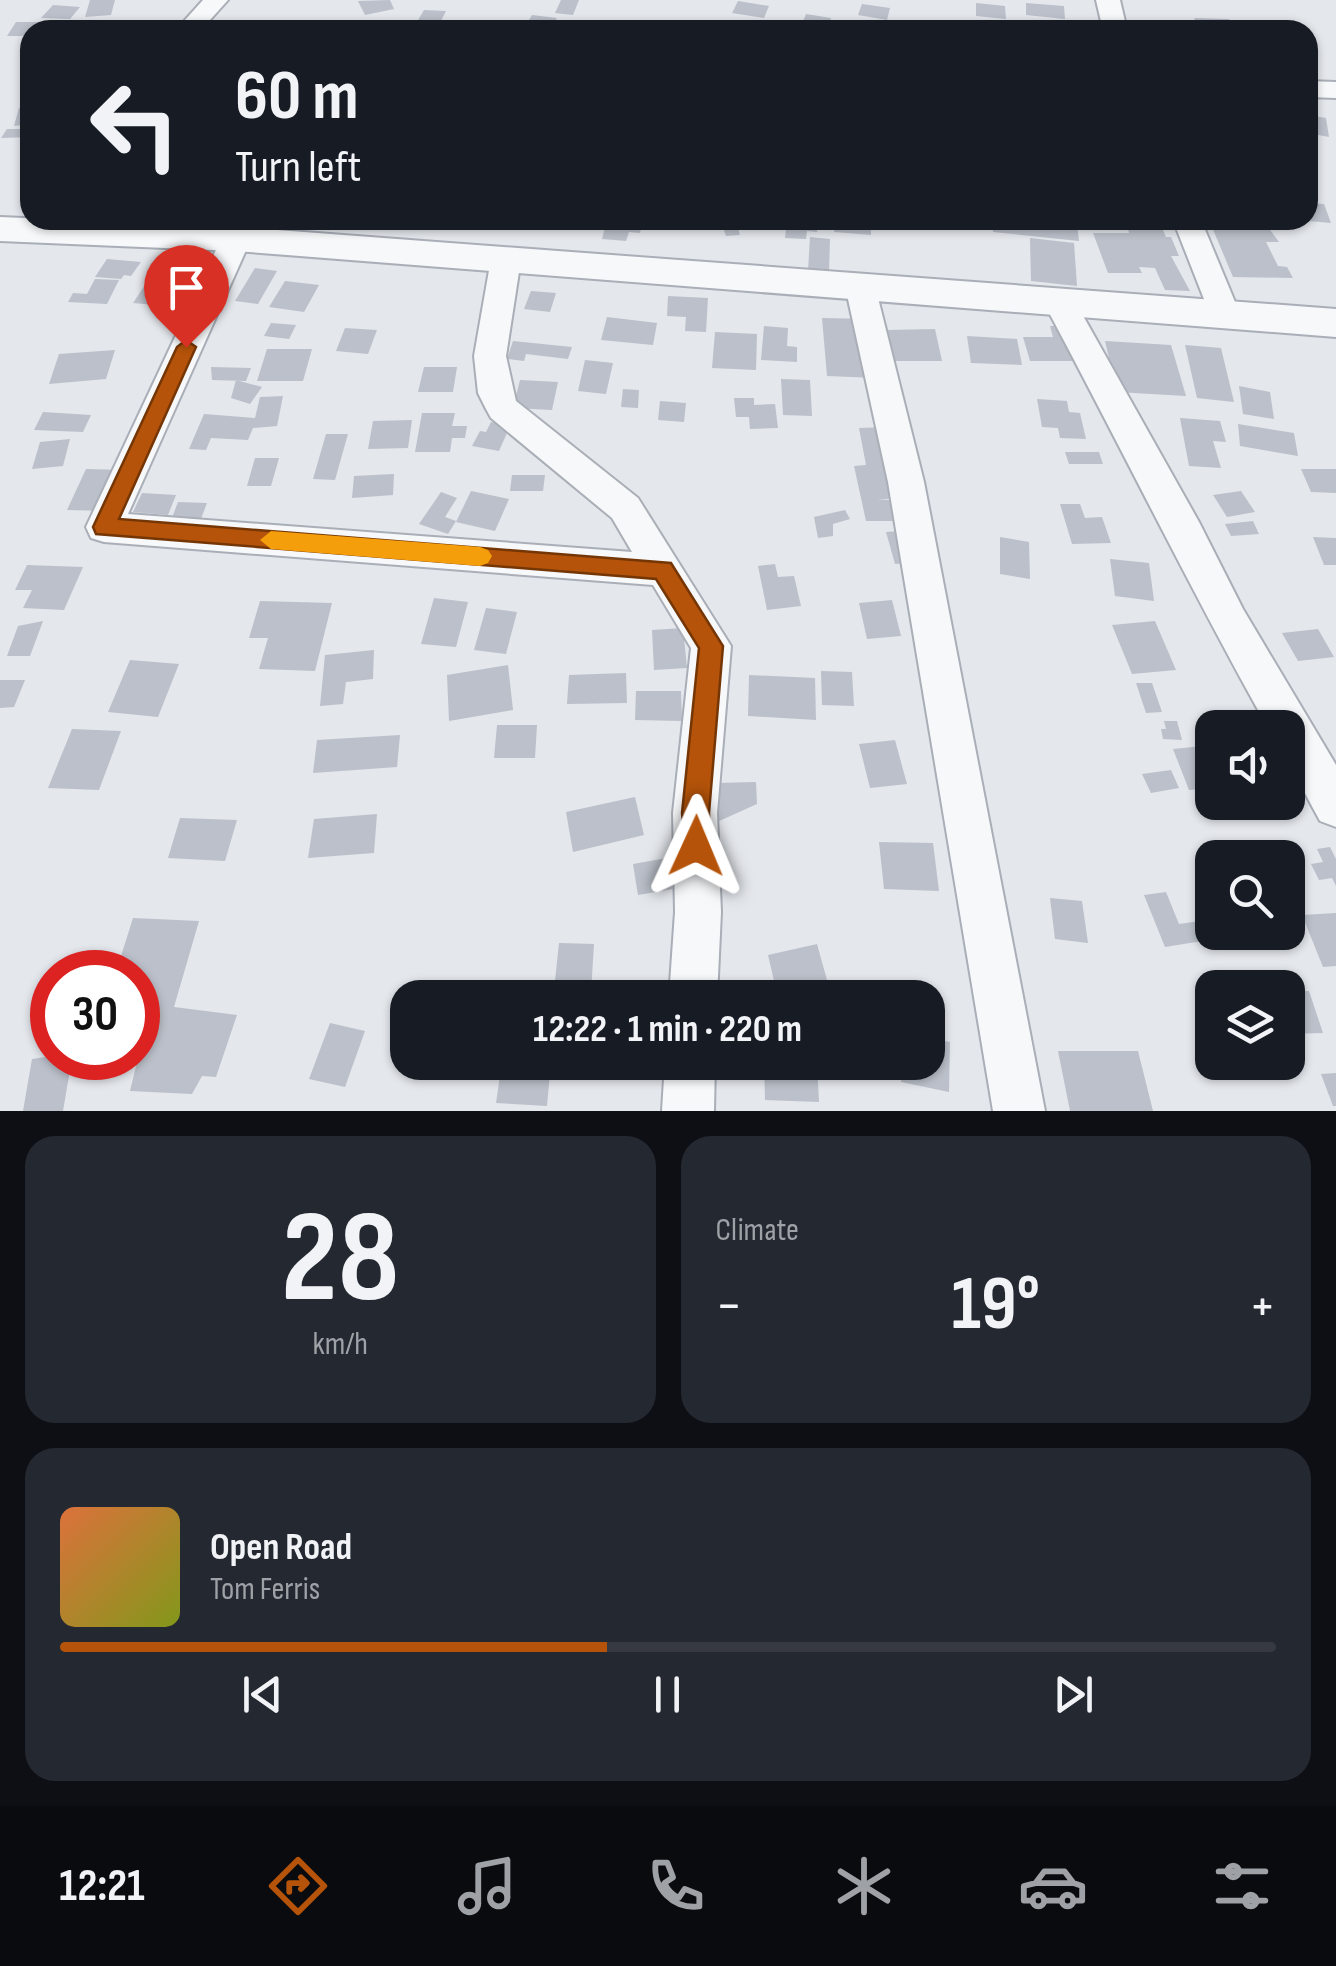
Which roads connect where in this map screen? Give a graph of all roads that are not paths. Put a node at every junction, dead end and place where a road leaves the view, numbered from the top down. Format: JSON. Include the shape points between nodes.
{"nodes":[{"id":1,"x":216,"y":0,"type":"edge"},
{"id":2,"x":197,"y":20,"type":"edge"},
{"id":3,"x":125,"y":230,"type":"edge"},
{"id":4,"x":1190,"y":230,"type":"edge"},
{"id":5,"x":236,"y":240,"type":"junction"},
{"id":6,"x":506,"y":259,"type":"junction"},
{"id":7,"x":862,"y":290,"type":"junction"},
{"id":8,"x":1061,"y":305,"type":"junction"},
{"id":9,"x":1224,"y":314,"type":"junction"},
{"id":10,"x":1336,"y":323,"type":"edge"},
{"id":11,"x":663,"y":570,"type":"junction"},
{"id":12,"x":1336,"y":806,"type":"edge"},
{"id":13,"x":695,"y":980,"type":"edge"},
{"id":14,"x":689,"y":1080,"type":"edge"},
{"id":15,"x":688,"y":1111,"type":"edge"},
{"id":16,"x":1019,"y":1111,"type":"edge"}],
"edges":[{"from":1,"to":2,"type":"street"},
{"from":3,"to":5,"type":"street"},
{"from":4,"to":9,"type":"street"},
{"from":5,"to":6,"type":"street"},
{"from":5,"to":11,"type":"street","via":[[104,527]]},
{"from":6,"to":7,"type":"street"},
{"from":6,"to":11,"type":"street","via":[[489,369],[492,393],[625,508]]},
{"from":7,"to":8,"type":"street"},
{"from":7,"to":16,"type":"street","via":[[906,482]]},
{"from":8,"to":9,"type":"street"},
{"from":8,"to":12,"type":"street"},
{"from":9,"to":10,"type":"street"},
{"from":11,"to":13,"type":"street","via":[[711,646],[695,813]]},
{"from":14,"to":15,"type":"street"}]}
